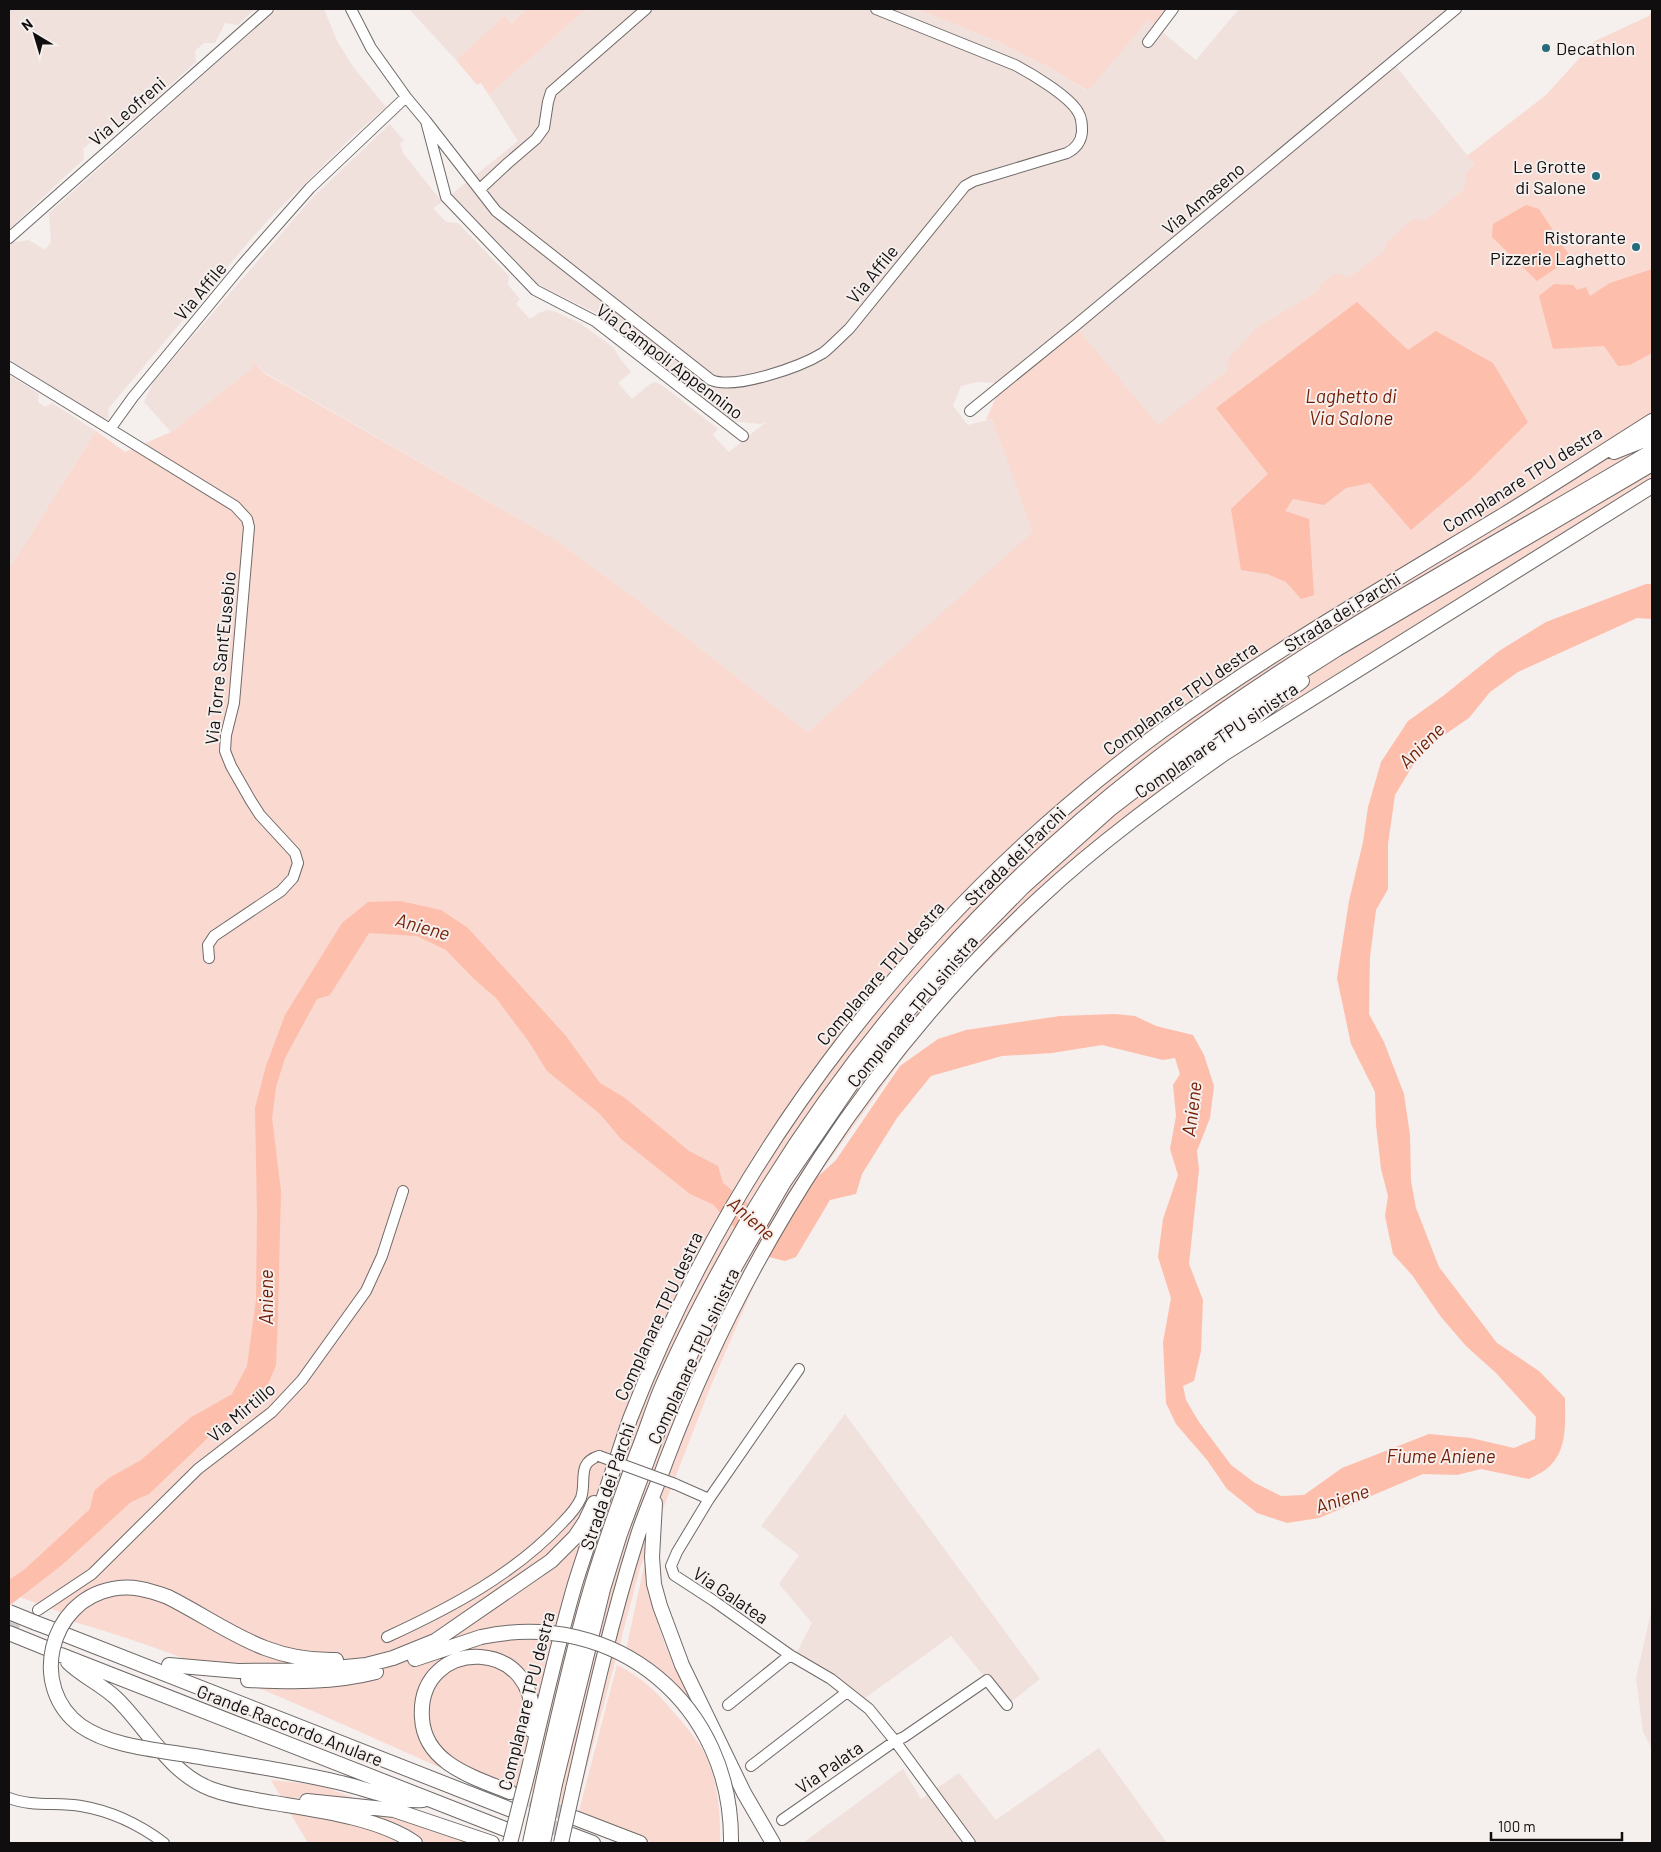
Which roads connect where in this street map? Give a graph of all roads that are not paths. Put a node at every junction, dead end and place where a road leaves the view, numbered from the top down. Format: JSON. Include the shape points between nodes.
{"nodes":[{"id":1,"x":268,"y":9,"type":"edge"},
{"id":2,"x":351,"y":9,"type":"edge"},
{"id":3,"x":646,"y":9,"type":"edge"},
{"id":4,"x":876,"y":9,"type":"edge"},
{"id":5,"x":1173,"y":9,"type":"edge"},
{"id":6,"x":1456,"y":9,"type":"edge"},
{"id":7,"x":1148,"y":42,"type":"dead end"},
{"id":8,"x":406,"y":97,"type":"junction"},
{"id":9,"x":426,"y":121,"type":"junction"},
{"id":10,"x":480,"y":189,"type":"junction"},
{"id":11,"x":9,"y":238,"type":"edge"},
{"id":12,"x":9,"y":367,"type":"edge"},
{"id":13,"x":970,"y":411,"type":"dead end"},
{"id":14,"x":1652,"y":420,"type":"edge"},
{"id":15,"x":110,"y":430,"type":"junction"},
{"id":16,"x":743,"y":436,"type":"dead end"},
{"id":17,"x":1652,"y":437,"type":"edge"},
{"id":18,"x":1652,"y":451,"type":"edge"},
{"id":19,"x":1652,"y":464,"type":"edge"},
{"id":20,"x":1550,"y":486,"type":"junction"},
{"id":21,"x":1652,"y":486,"type":"edge"},
{"id":22,"x":1522,"y":540,"type":"junction"},
{"id":23,"x":1114,"y":834,"type":"junction"},
{"id":24,"x":209,"y":958,"type":"dead end"},
{"id":25,"x":902,"y":1010,"type":"junction"},
{"id":26,"x":403,"y":1191,"type":"dead end"},
{"id":27,"x":799,"y":1369,"type":"dead end"},
{"id":28,"x":630,"y":1420,"type":"junction"},
{"id":29,"x":657,"y":1486,"type":"junction"},
{"id":30,"x":709,"y":1498,"type":"junction"},
{"id":31,"x":9,"y":1612,"type":"edge"},
{"id":32,"x":471,"y":1615,"type":"junction"},
{"id":33,"x":37,"y":1616,"type":"junction"},
{"id":34,"x":52,"y":1629,"type":"dead end"},
{"id":35,"x":66,"y":1635,"type":"dead end"},
{"id":36,"x":15,"y":1636,"type":"edge"},
{"id":37,"x":387,"y":1637,"type":"dead end"},
{"id":38,"x":46,"y":1648,"type":"dead end"},
{"id":39,"x":790,"y":1655,"type":"junction"},
{"id":40,"x":133,"y":1662,"type":"junction"},
{"id":41,"x":170,"y":1665,"type":"junction"},
{"id":42,"x":847,"y":1692,"type":"junction"},
{"id":43,"x":728,"y":1705,"type":"dead end"},
{"id":44,"x":1007,"y":1705,"type":"dead end"},
{"id":45,"x":895,"y":1740,"type":"junction"},
{"id":46,"x":530,"y":1766,"type":"junction"},
{"id":47,"x":751,"y":1766,"type":"dead end"},
{"id":48,"x":550,"y":1781,"type":"junction"},
{"id":49,"x":510,"y":1792,"type":"tunnel mouth"},
{"id":50,"x":9,"y":1798,"type":"edge"},
{"id":51,"x":430,"y":1800,"type":"junction"},
{"id":52,"x":274,"y":1802,"type":"junction"},
{"id":53,"x":509,"y":1809,"type":"tunnel mouth"},
{"id":54,"x":576,"y":1818,"type":"tunnel mouth"},
{"id":55,"x":782,"y":1820,"type":"dead end"},
{"id":56,"x":505,"y":1829,"type":"dead end"},
{"id":57,"x":567,"y":1839,"type":"edge"},
{"id":58,"x":164,"y":1843,"type":"edge"},
{"id":59,"x":415,"y":1843,"type":"edge"},
{"id":60,"x":492,"y":1843,"type":"edge"},
{"id":61,"x":510,"y":1843,"type":"edge"},
{"id":62,"x":530,"y":1843,"type":"edge"},
{"id":63,"x":543,"y":1843,"type":"edge"},
{"id":64,"x":594,"y":1843,"type":"edge"},
{"id":65,"x":640,"y":1843,"type":"edge"},
{"id":66,"x":731,"y":1843,"type":"edge"},
{"id":67,"x":773,"y":1843,"type":"edge"},
{"id":68,"x":970,"y":1843,"type":"edge"}],
"edges":[{"from":1,"to":11,"type":"street","name":"Via Leofreni"},
{"from":2,"to":8,"type":"street","name":"Via Campoli Appennino","via":[[371,48]]},
{"from":3,"to":10,"type":"street","via":[[551,92],[544,128],[536,139]]},
{"from":4,"to":10,"type":"street","name":"Via Affile","via":[[1031,74],[1076,109],[1081,119],[1081,136],[1076,147],[1067,153],[974,180],[965,186],[849,329],[811,359],[742,382],[724,384],[710,380],[496,211]]},
{"from":5,"to":7,"type":"street"},
{"from":6,"to":13,"type":"street","name":"Via Amaseno"},
{"from":8,"to":9,"type":"street","name":"Via Campoli Appennino"},
{"from":8,"to":15,"type":"street","name":"Via Affile","via":[[310,188],[242,265],[133,397]]},
{"from":9,"to":10,"type":"street","name":"Via Affile"},
{"from":9,"to":16,"type":"street","name":"Via Campoli Appennino","via":[[446,197],[536,290],[595,321]]},
{"from":12,"to":15,"type":"street"},
{"from":14,"to":20,"type":"highway","name":"Complanare TPU destra"},
{"from":15,"to":24,"type":"street","name":"Via Torre Sant'Eusebio","via":[[235,506],[249,526],[234,703],[225,751],[260,815],[295,853],[298,863],[293,878],[281,891],[214,936],[208,945]]},
{"from":17,"to":20,"type":"highway"},
{"from":18,"to":25,"type":"highway","name":"Strada dei Parchi","via":[[1306,655],[1138,772],[1015,880],[965,931]]},
{"from":19,"to":22,"type":"highway","name":"Strada dei Parchi"},
{"from":20,"to":28,"type":"highway","name":"Complanare TPU destra","via":[[1300,637],[1200,704],[1127,758],[1054,819],[933,937],[818,1075],[776,1135],[708,1249],[674,1316]]},
{"from":21,"to":23,"type":"highway","name":"Complanare TPU sinistra","via":[[1225,753]]},
{"from":22,"to":23,"type":"highway","via":[[1298,684],[1145,803]]},
{"from":22,"to":25,"type":"highway","name":"Strada dei Parchi","via":[[1337,649],[1201,739],[1109,810],[1023,887]]},
{"from":23,"to":29,"type":"highway","name":"Complanare TPU sinistra","via":[[985,952],[920,1025],[839,1128],[751,1273],[685,1411]]},
{"from":25,"to":48,"type":"highway","name":"Strada dei Parchi","via":[[855,1059],[773,1177],[731,1262],[670,1402],[620,1534]]},
{"from":26,"to":33,"type":"street","name":"Via Mirtillo","via":[[382,1256],[366,1291],[302,1380],[272,1412],[198,1469],[92,1574]]},
{"from":27,"to":30,"type":"street"},
{"from":28,"to":32,"type":"highway","via":[[615,1446],[590,1514],[575,1537],[543,1568]]},
{"from":28,"to":46,"type":"highway","name":"Complanare TPU destra","via":[[576,1583]]},
{"from":29,"to":57,"type":"highway","name":"Complanare TPU sinistra","bridge":true,"via":[[638,1536],[601,1665],[573,1789]]},
{"from":29,"to":67,"type":"highway","via":[[652,1557],[660,1606],[682,1665],[744,1793]]},
{"from":30,"to":37,"type":"street","bridge":true,"via":[[600,1456],[585,1468],[583,1491],[575,1508],[533,1551],[467,1596]]},
{"from":30,"to":39,"type":"street","name":"Via Galatea","via":[[677,1552],[672,1573]]},
{"from":31,"to":33,"type":"highway","bridge":true},
{"from":32,"to":41,"type":"highway","via":[[435,1641],[366,1665],[258,1671]]},
{"from":32,"to":51,"type":"highway","bridge":true,"via":[[433,1636],[391,1652],[365,1658],[321,1661],[288,1656],[257,1646],[168,1597],[146,1589],[123,1587],[98,1593],[80,1603],[63,1622],[51,1649],[52,1686],[63,1708],[80,1726],[105,1739],[308,1775],[401,1800]]},
{"from":33,"to":34,"type":"highway"},
{"from":35,"to":40,"type":"highway","name":"Grande Raccordo Anulare"},
{"from":36,"to":38,"type":"highway"},
{"from":39,"to":42,"type":"street","name":"Via Galatea"},
{"from":39,"to":43,"type":"street"},
{"from":40,"to":41,"type":"highway"},
{"from":40,"to":53,"type":"highway","name":"Grande Raccordo Anulare"},
{"from":41,"to":66,"type":"highway","bridge":true,"via":[[203,1675],[236,1679],[325,1681],[380,1671],[481,1637],[503,1633],[533,1631],[575,1636],[621,1653],[659,1678],[684,1703],[714,1753],[728,1798]]},
{"from":42,"to":45,"type":"street","name":"Via Galatea","via":[[874,1714]]},
{"from":42,"to":47,"type":"street"},
{"from":44,"to":45,"type":"street","name":"Via Palata","via":[[987,1680]]},
{"from":45,"to":55,"type":"street","name":"Via Palata"},
{"from":45,"to":68,"type":"street","name":"Via Galatea"},
{"from":46,"to":49,"type":"highway","via":[[531,1700],[524,1683],[512,1669],[493,1659],[472,1656],[450,1663],[426,1690],[421,1711],[426,1736],[432,1748],[449,1764]]},
{"from":46,"to":61,"type":"highway","name":"Complanare TPU destra","bridge":true},
{"from":48,"to":62,"type":"highway","name":"Strada dei Parchi","bridge":true},
{"from":48,"to":63,"type":"highway","name":"Strada dei Parchi","bridge":true},
{"from":50,"to":58,"type":"street","via":[[31,1803],[80,1806],[102,1812],[148,1831]]},
{"from":51,"to":52,"type":"highway","name":"Grande Raccordo Anulare","via":[[62,1656],[118,1700],[187,1776],[229,1796]]},
{"from":51,"to":56,"type":"highway","name":"Grande Raccordo Anulare"},
{"from":52,"to":59,"type":"highway","via":[[385,1828]]},
{"from":52,"to":60,"type":"highway","via":[[286,1800],[394,1810]]},
{"from":54,"to":65,"type":"highway"},
{"from":57,"to":64,"type":"highway"}]}
